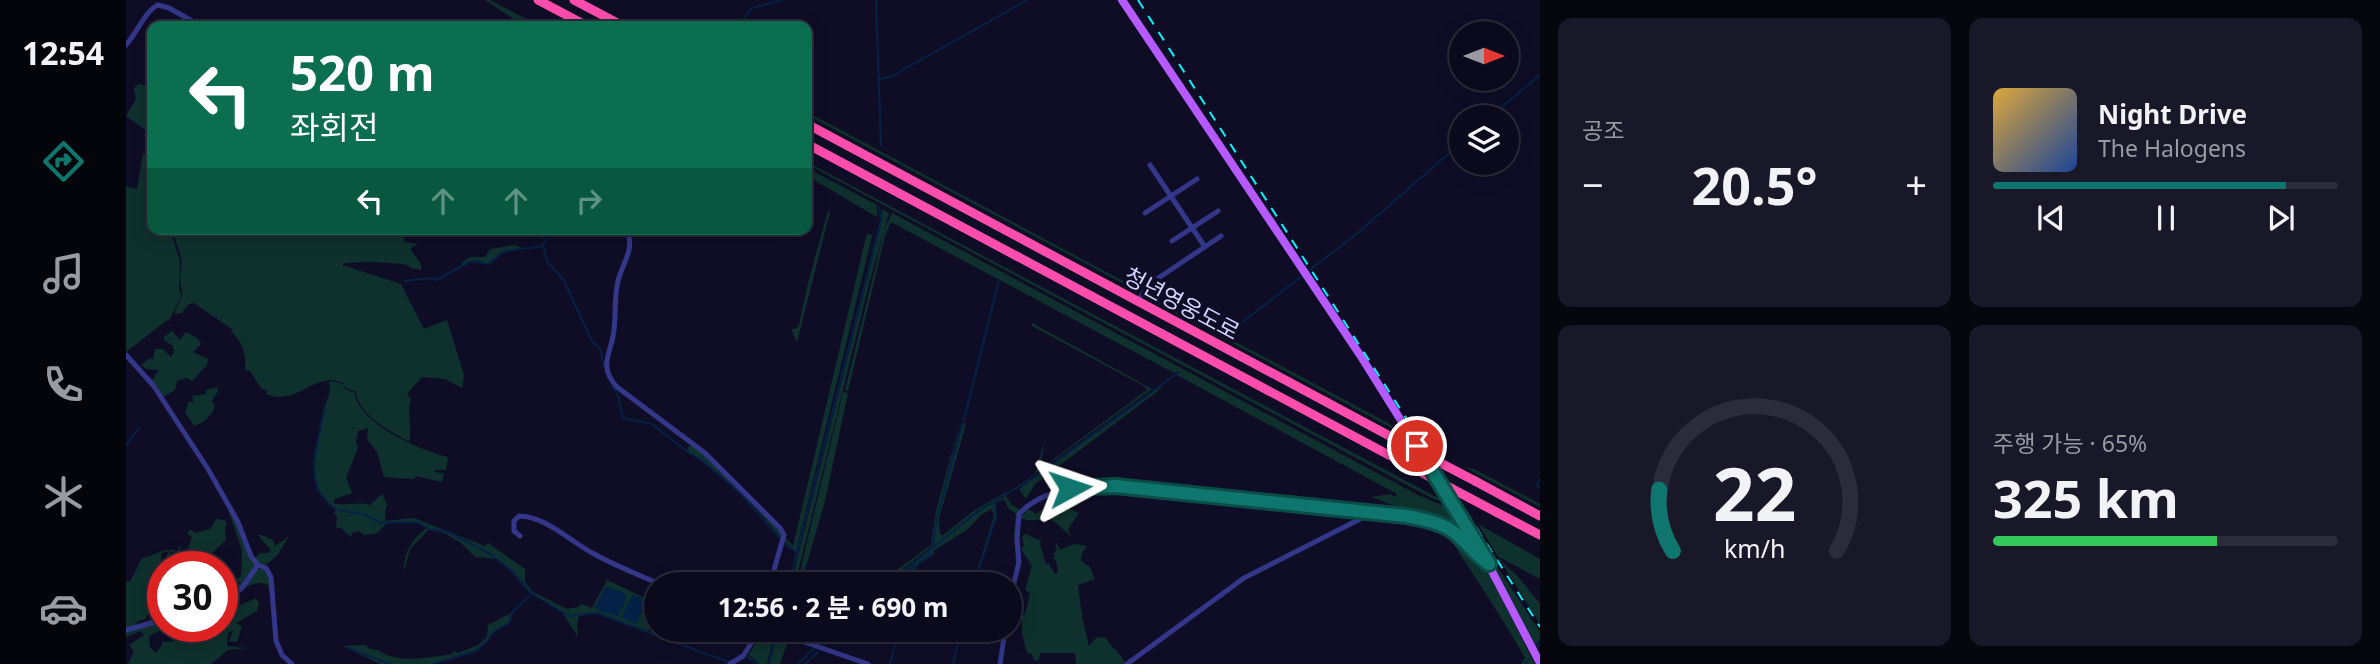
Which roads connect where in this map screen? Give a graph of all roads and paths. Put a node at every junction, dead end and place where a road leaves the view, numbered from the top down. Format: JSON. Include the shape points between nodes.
{"nodes":[{"id":1,"x":538,"y":0,"type":"edge"},
{"id":2,"x":574,"y":0,"type":"edge"},
{"id":3,"x":1122,"y":0,"type":"edge"},
{"id":4,"x":192,"y":21,"type":"edge"},
{"id":5,"x":578,"y":21,"type":"edge"},
{"id":6,"x":614,"y":21,"type":"edge"},
{"id":7,"x":126,"y":45,"type":"edge"},
{"id":8,"x":812,"y":127,"type":"edge"},
{"id":9,"x":812,"y":147,"type":"edge"},
{"id":10,"x":1150,"y":166,"type":"dead end"},
{"id":11,"x":1197,"y":179,"type":"dead end"},
{"id":12,"x":1171,"y":196,"type":"junction"},
{"id":13,"x":1218,"y":211,"type":"dead end"},
{"id":14,"x":1145,"y":213,"type":"dead end"},
{"id":15,"x":1192,"y":228,"type":"junction"},
{"id":16,"x":629,"y":235,"type":"edge"},
{"id":17,"x":1221,"y":236,"type":"dead end"},
{"id":18,"x":1172,"y":241,"type":"dead end"},
{"id":19,"x":1205,"y":247,"type":"junction"},
{"id":20,"x":1138,"y":301,"type":"junction"},
{"id":21,"x":126,"y":355,"type":"edge"},
{"id":22,"x":1378,"y":513,"type":"junction"},
{"id":23,"x":1540,"y":516,"type":"edge"},
{"id":24,"x":1540,"y":535,"type":"edge"},
{"id":25,"x":520,"y":536,"type":"dead end"},
{"id":26,"x":1489,"y":564,"type":"junction"},
{"id":27,"x":258,"y":565,"type":"junction"},
{"id":28,"x":773,"y":572,"type":"edge"},
{"id":29,"x":1017,"y":572,"type":"edge"},
{"id":30,"x":644,"y":577,"type":"edge"},
{"id":31,"x":238,"y":591,"type":"edge"},
{"id":32,"x":147,"y":625,"type":"edge"},
{"id":33,"x":126,"y":630,"type":"edge"},
{"id":34,"x":753,"y":642,"type":"edge"},
{"id":35,"x":805,"y":642,"type":"edge"},
{"id":36,"x":1003,"y":642,"type":"edge"},
{"id":37,"x":1540,"y":663,"type":"edge"},
{"id":38,"x":292,"y":664,"type":"edge"},
{"id":39,"x":730,"y":664,"type":"edge"},
{"id":40,"x":868,"y":664,"type":"edge"},
{"id":41,"x":1000,"y":664,"type":"edge"},
{"id":42,"x":1127,"y":664,"type":"edge"}],
"edges":[{"from":1,"to":5,"type":"highway"},
{"from":2,"to":6,"type":"highway"},
{"from":3,"to":26,"type":"main road","via":[[1360,355]]},
{"from":4,"to":7,"type":"street","via":[[158,5],[149,10]]},
{"from":8,"to":20,"type":"highway","name":"청년영웅도로"},
{"from":9,"to":24,"type":"highway","name":"청년영웅도로","bridge":true},
{"from":10,"to":12,"type":"street"},
{"from":11,"to":12,"type":"street"},
{"from":12,"to":14,"type":"street"},
{"from":12,"to":15,"type":"street"},
{"from":13,"to":15,"type":"street"},
{"from":15,"to":18,"type":"street"},
{"from":15,"to":19,"type":"street"},
{"from":16,"to":28,"type":"street","via":[[631,252],[619,279],[606,360],[611,380],[705,453],[780,528],[784,535]]},
{"from":17,"to":19,"type":"street"},
{"from":19,"to":20,"type":"street","via":[[1148,285]]},
{"from":20,"to":23,"type":"highway","name":"청년영웅도로","bridge":true},
{"from":21,"to":27,"type":"street","via":[[153,386],[208,469]]},
{"from":22,"to":26,"type":"street","via":[[1440,525]]},
{"from":22,"to":29,"type":"street","via":[[1115,486],[1070,488],[1019,514]]},
{"from":22,"to":42,"type":"street","via":[[1244,579]]},
{"from":25,"to":30,"type":"street","via":[[514,531],[514,521],[519,516],[529,517]]},
{"from":26,"to":37,"type":"main road"},
{"from":27,"to":31,"type":"street"},
{"from":27,"to":38,"type":"street","via":[[271,577],[278,649]]},
{"from":32,"to":33,"type":"street"},
{"from":34,"to":39,"type":"street"},
{"from":35,"to":40,"type":"street"},
{"from":36,"to":41,"type":"street"}]}
